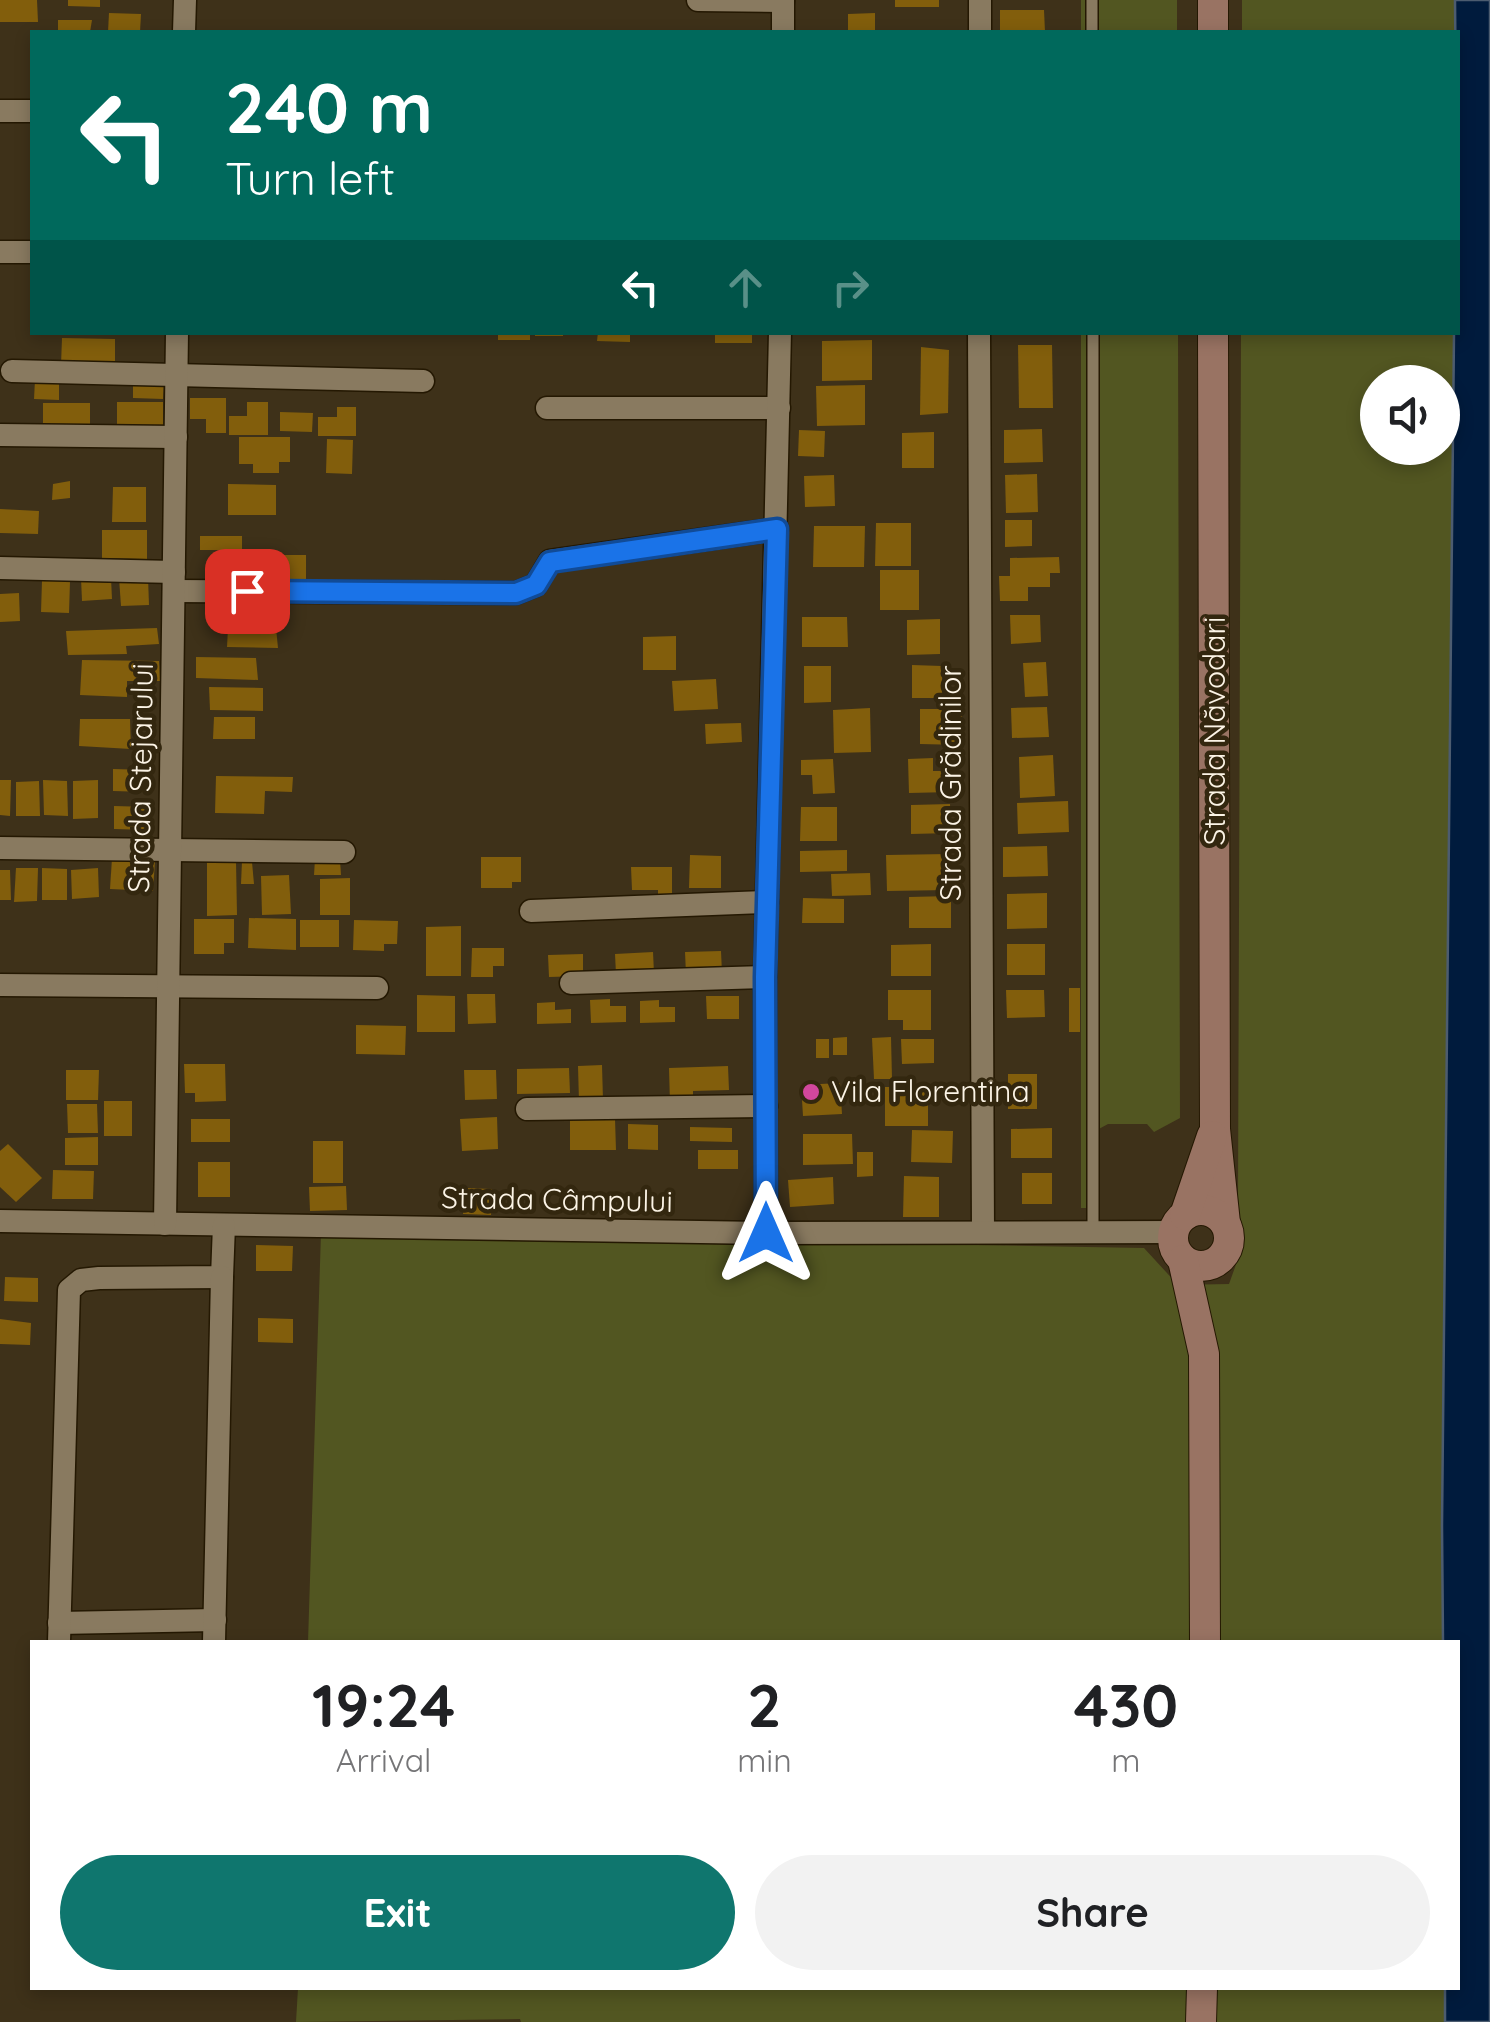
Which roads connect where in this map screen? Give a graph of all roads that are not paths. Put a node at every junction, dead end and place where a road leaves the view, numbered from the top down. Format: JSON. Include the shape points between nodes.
{"nodes":[{"id":1,"x":185,"y":0,"type":"edge"},
{"id":2,"x":698,"y":0,"type":"edge"},
{"id":3,"x":980,"y":0,"type":"edge"},
{"id":4,"x":1092,"y":0,"type":"edge"},
{"id":5,"x":1213,"y":0,"type":"edge"},
{"id":6,"x":784,"y":1,"type":"edge"},
{"id":7,"x":184,"y":30,"type":"edge"},
{"id":8,"x":783,"y":30,"type":"edge"},
{"id":9,"x":980,"y":30,"type":"edge"},
{"id":10,"x":1092,"y":30,"type":"edge"},
{"id":11,"x":1213,"y":30,"type":"edge"},
{"id":12,"x":0,"y":111,"type":"edge"},
{"id":13,"x":30,"y":111,"type":"edge"},
{"id":14,"x":0,"y":252,"type":"edge"},
{"id":15,"x":30,"y":252,"type":"edge"},
{"id":16,"x":177,"y":335,"type":"edge"},
{"id":17,"x":780,"y":335,"type":"edge"},
{"id":18,"x":979,"y":335,"type":"edge"},
{"id":19,"x":1092,"y":335,"type":"edge"},
{"id":20,"x":1213,"y":335,"type":"edge"},
{"id":21,"x":12,"y":371,"type":"dead end"},
{"id":22,"x":176,"y":374,"type":"junction"},
{"id":23,"x":423,"y":381,"type":"dead end"},
{"id":24,"x":546,"y":408,"type":"dead end"},
{"id":25,"x":779,"y":408,"type":"junction"},
{"id":26,"x":0,"y":435,"type":"edge"},
{"id":27,"x":176,"y":437,"type":"junction"},
{"id":28,"x":777,"y":529,"type":"junction"},
{"id":29,"x":0,"y":568,"type":"edge"},
{"id":30,"x":174,"y":581,"type":"junction"},
{"id":31,"x":0,"y":848,"type":"edge"},
{"id":32,"x":171,"y":850,"type":"junction"},
{"id":33,"x":344,"y":852,"type":"dead end"},
{"id":34,"x":766,"y":902,"type":"junction"},
{"id":35,"x":531,"y":911,"type":"dead end"},
{"id":36,"x":765,"y":977,"type":"junction"},
{"id":37,"x":571,"y":983,"type":"dead end"},
{"id":38,"x":0,"y":985,"type":"edge"},
{"id":39,"x":168,"y":985,"type":"junction"},
{"id":40,"x":377,"y":988,"type":"dead end"},
{"id":41,"x":766,"y":1106,"type":"junction"},
{"id":42,"x":527,"y":1109,"type":"dead end"},
{"id":43,"x":1215,"y":1129,"type":"junction"},
{"id":44,"x":0,"y":1221,"type":"edge"},
{"id":45,"x":1225,"y":1223,"type":"junction"},
{"id":46,"x":165,"y":1224,"type":"junction"},
{"id":47,"x":224,"y":1226,"type":"junction"},
{"id":48,"x":983,"y":1232,"type":"junction"},
{"id":49,"x":1093,"y":1232,"type":"junction"},
{"id":50,"x":766,"y":1233,"type":"junction"},
{"id":51,"x":1181,"y":1236,"type":"junction"},
{"id":52,"x":1222,"y":1257,"type":"junction"},
{"id":53,"x":222,"y":1278,"type":"junction"},
{"id":54,"x":1204,"y":1354,"type":"junction"},
{"id":55,"x":215,"y":1631,"type":"edge"},
{"id":56,"x":59,"y":1633,"type":"edge"},
{"id":57,"x":1205,"y":1640,"type":"edge"},
{"id":58,"x":1202,"y":1990,"type":"edge"},
{"id":59,"x":1201,"y":2022,"type":"edge"}],
"edges":[{"from":1,"to":7,"type":"street"},
{"from":2,"to":6,"type":"street"},
{"from":3,"to":9,"type":"street"},
{"from":4,"to":10,"type":"lane"},
{"from":5,"to":11,"type":"main road"},
{"from":6,"to":8,"type":"street"},
{"from":12,"to":13,"type":"street"},
{"from":14,"to":15,"type":"street"},
{"from":16,"to":22,"type":"street","name":"Strada Stejarului"},
{"from":17,"to":25,"type":"street"},
{"from":18,"to":48,"type":"street","name":"Strada Grădinilor"},
{"from":19,"to":49,"type":"lane"},
{"from":20,"to":43,"type":"main road","name":"Strada Năvodari"},
{"from":21,"to":22,"type":"street"},
{"from":22,"to":23,"type":"street"},
{"from":22,"to":27,"type":"street","name":"Strada Stejarului"},
{"from":24,"to":25,"type":"street"},
{"from":25,"to":28,"type":"street"},
{"from":26,"to":27,"type":"street"},
{"from":27,"to":30,"type":"street","name":"Strada Stejarului"},
{"from":28,"to":30,"type":"street","via":[[550,562],[536,585],[516,593]]},
{"from":28,"to":34,"type":"street"},
{"from":29,"to":30,"type":"street"},
{"from":30,"to":32,"type":"street","name":"Strada Stejarului"},
{"from":31,"to":32,"type":"street"},
{"from":32,"to":33,"type":"street"},
{"from":32,"to":39,"type":"street","name":"Strada Stejarului"},
{"from":34,"to":35,"type":"street"},
{"from":34,"to":36,"type":"street"},
{"from":36,"to":37,"type":"street"},
{"from":36,"to":41,"type":"street"},
{"from":38,"to":39,"type":"street"},
{"from":39,"to":40,"type":"street"},
{"from":39,"to":46,"type":"street","name":"Strada Stejarului"},
{"from":41,"to":42,"type":"street"},
{"from":41,"to":50,"type":"street"},
{"from":43,"to":45,"type":"main road","name":"Strada Năvodari"},
{"from":43,"to":51,"type":"main road","name":"Strada Năvodari"},
{"from":44,"to":46,"type":"street","name":"Strada Câmpului"},
{"from":45,"to":51,"type":"main road","via":[[1211,1212],[1193,1211]]},
{"from":45,"to":52,"type":"main road","via":[[1230,1241]]},
{"from":46,"to":47,"type":"street","name":"Strada Câmpului"},
{"from":47,"to":50,"type":"street","name":"Strada Câmpului"},
{"from":47,"to":53,"type":"street"},
{"from":48,"to":49,"type":"street","name":"Strada Câmpului"},
{"from":48,"to":50,"type":"street","name":"Strada Câmpului"},
{"from":49,"to":51,"type":"street","name":"Strada Câmpului"},
{"from":51,"to":52,"type":"main road","via":[[1206,1266]]},
{"from":51,"to":54,"type":"main road"},
{"from":52,"to":54,"type":"main road"},
{"from":53,"to":55,"type":"street"},
{"from":53,"to":56,"type":"street","via":[[99,1278],[69,1290]]},
{"from":54,"to":57,"type":"main road"},
{"from":55,"to":56,"type":"street"},
{"from":58,"to":59,"type":"main road"}]}
